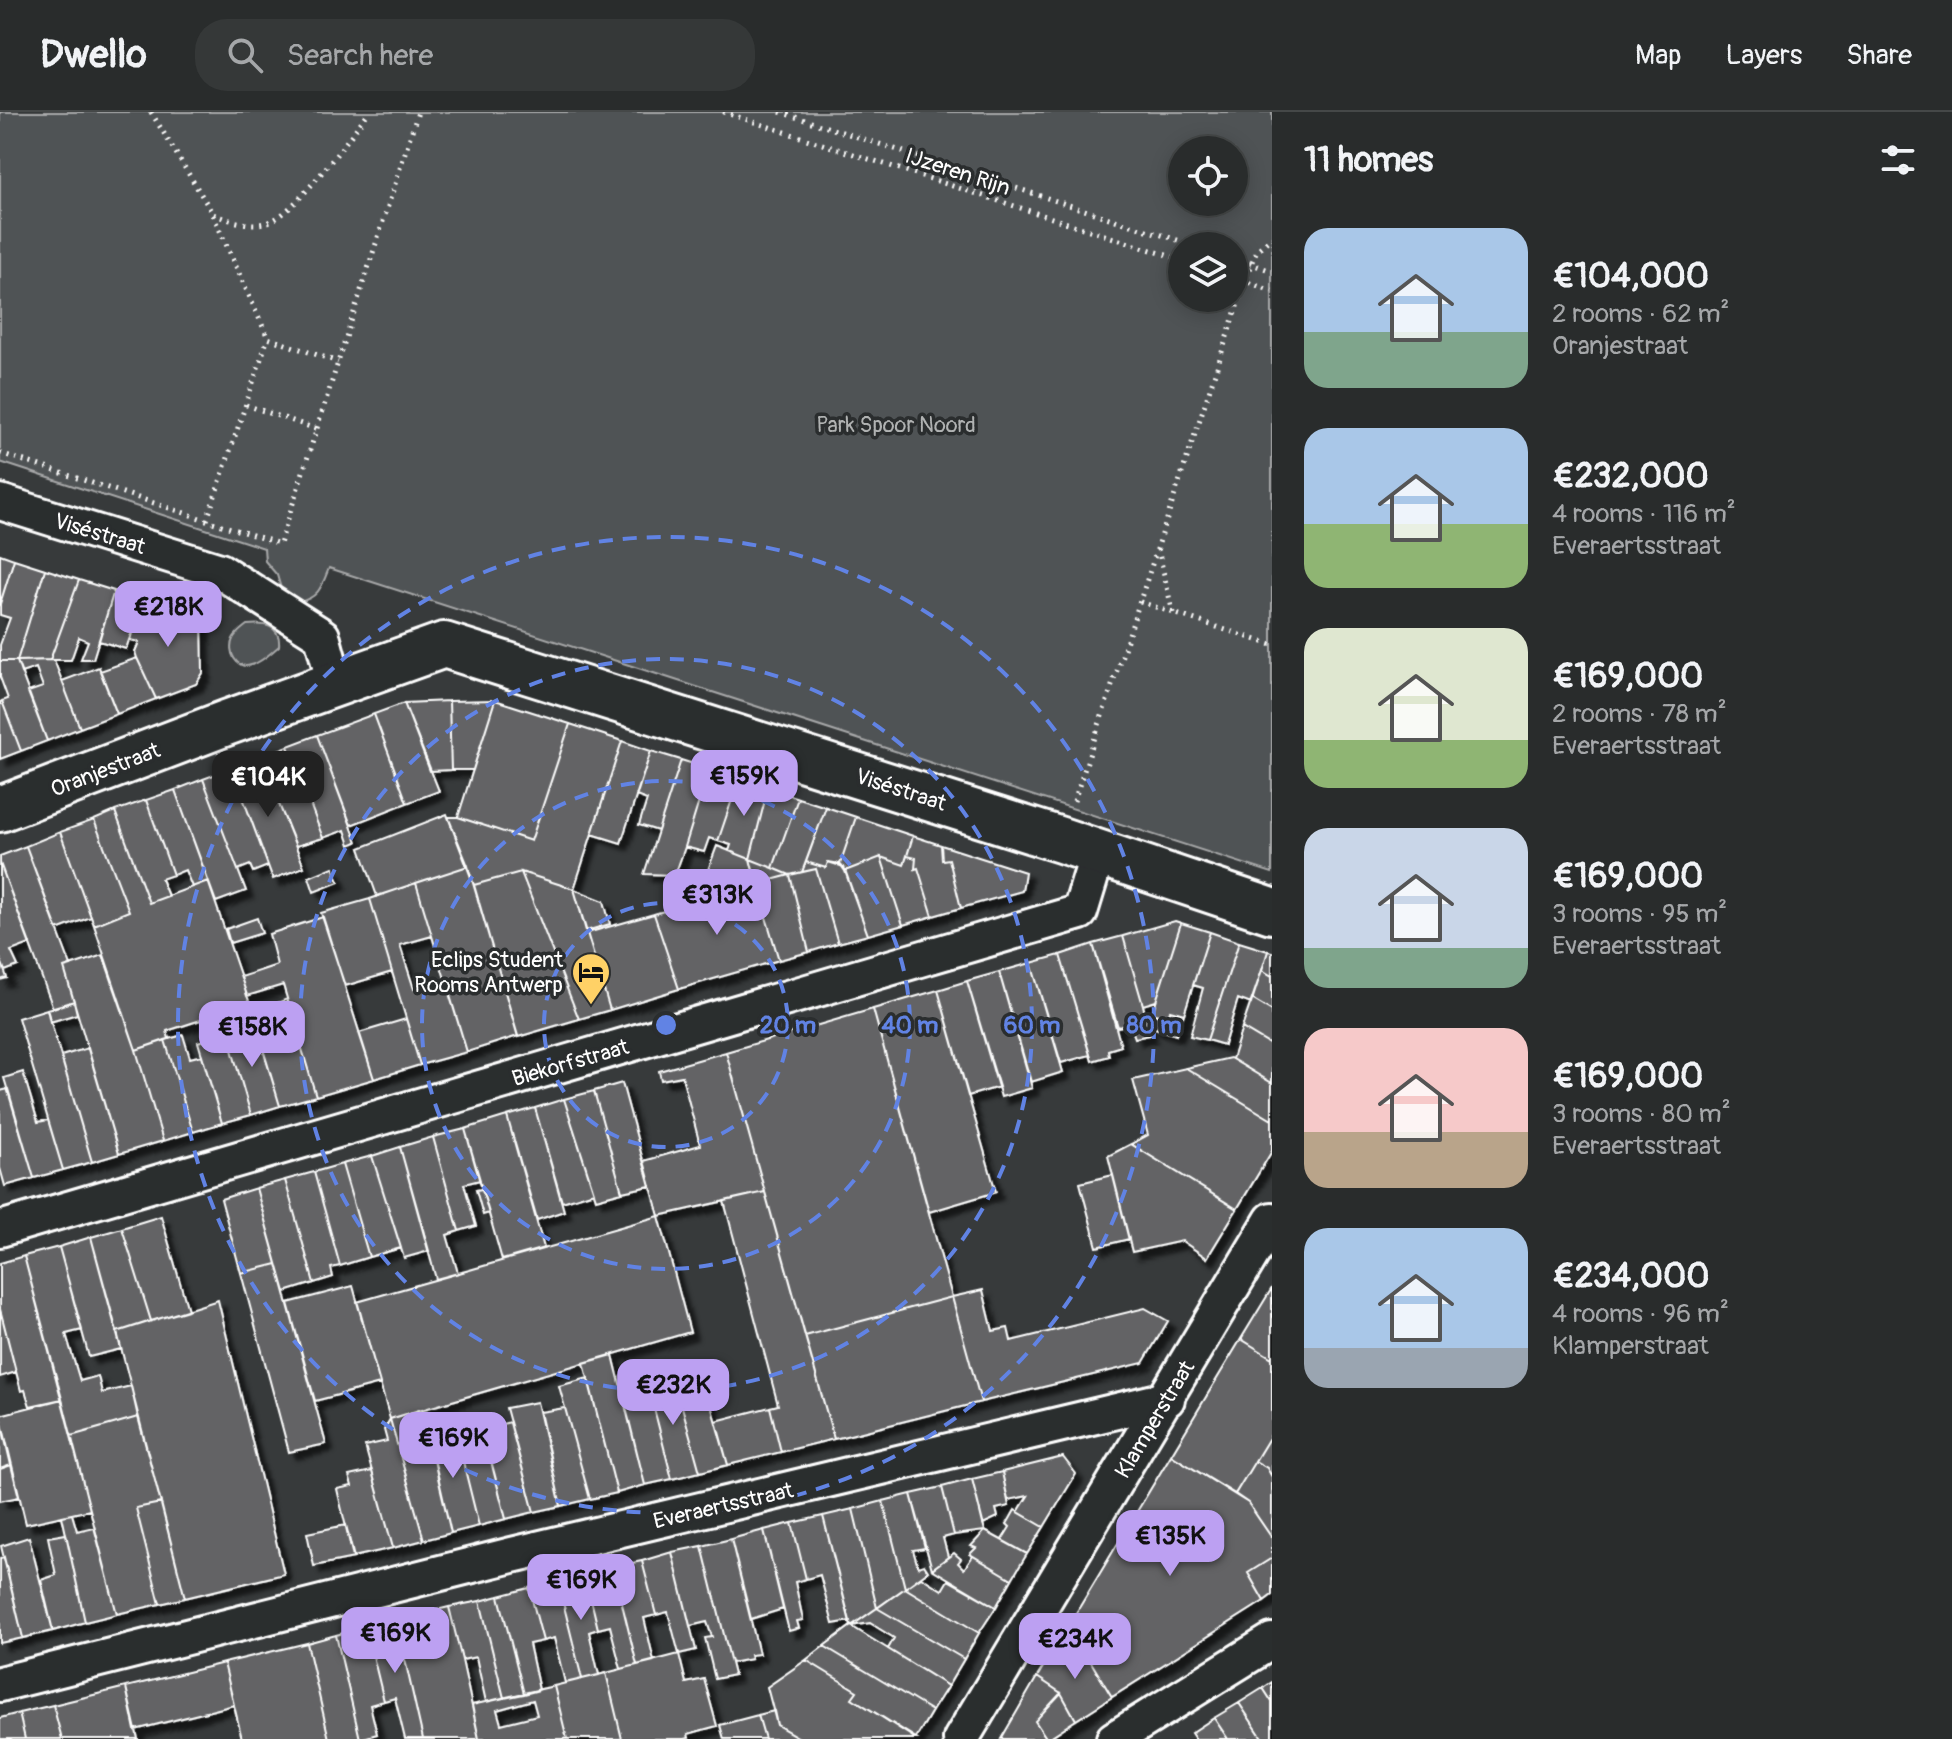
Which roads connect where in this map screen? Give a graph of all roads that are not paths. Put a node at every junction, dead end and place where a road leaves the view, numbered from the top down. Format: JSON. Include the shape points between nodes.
{"nodes":[{"id":1,"x":0,"y":502,"type":"edge"},
{"id":2,"x":392,"y":664,"type":"joint"},
{"id":3,"x":335,"y":684,"type":"junction"},
{"id":4,"x":0,"y":809,"type":"edge"},
{"id":5,"x":1080,"y":846,"type":"junction"},
{"id":6,"x":1272,"y":911,"type":"edge"},
{"id":7,"x":1272,"y":1220,"type":"edge"},
{"id":8,"x":0,"y":1229,"type":"edge"},
{"id":9,"x":1167,"y":1399,"type":"junction"},
{"id":10,"x":1272,"y":1641,"type":"edge"},
{"id":11,"x":0,"y":1684,"type":"edge"},
{"id":12,"x":961,"y":1739,"type":"edge"},
{"id":13,"x":1114,"y":1739,"type":"edge"}],
"edges":[{"from":1,"to":3,"type":"street","name":"Viséstraat","via":[[220,571],[322,636]]},
{"from":2,"to":3,"type":"street","name":"Oranjestraat"},
{"from":2,"to":5,"type":"street","name":"Viséstraat","via":[[444,645]]},
{"from":3,"to":4,"type":"street","name":"Oranjestraat"},
{"from":5,"to":6,"type":"street","name":"Viséstraat"},
{"from":5,"to":8,"type":"street","name":"Biekorfstraat","via":[[1080,912]]},
{"from":7,"to":9,"type":"street","name":"Klamperstraat"},
{"from":9,"to":11,"type":"street","name":"Everaertsstraat"},
{"from":9,"to":12,"type":"street","name":"Klamperstraat"},
{"from":10,"to":13,"type":"street"}]}
